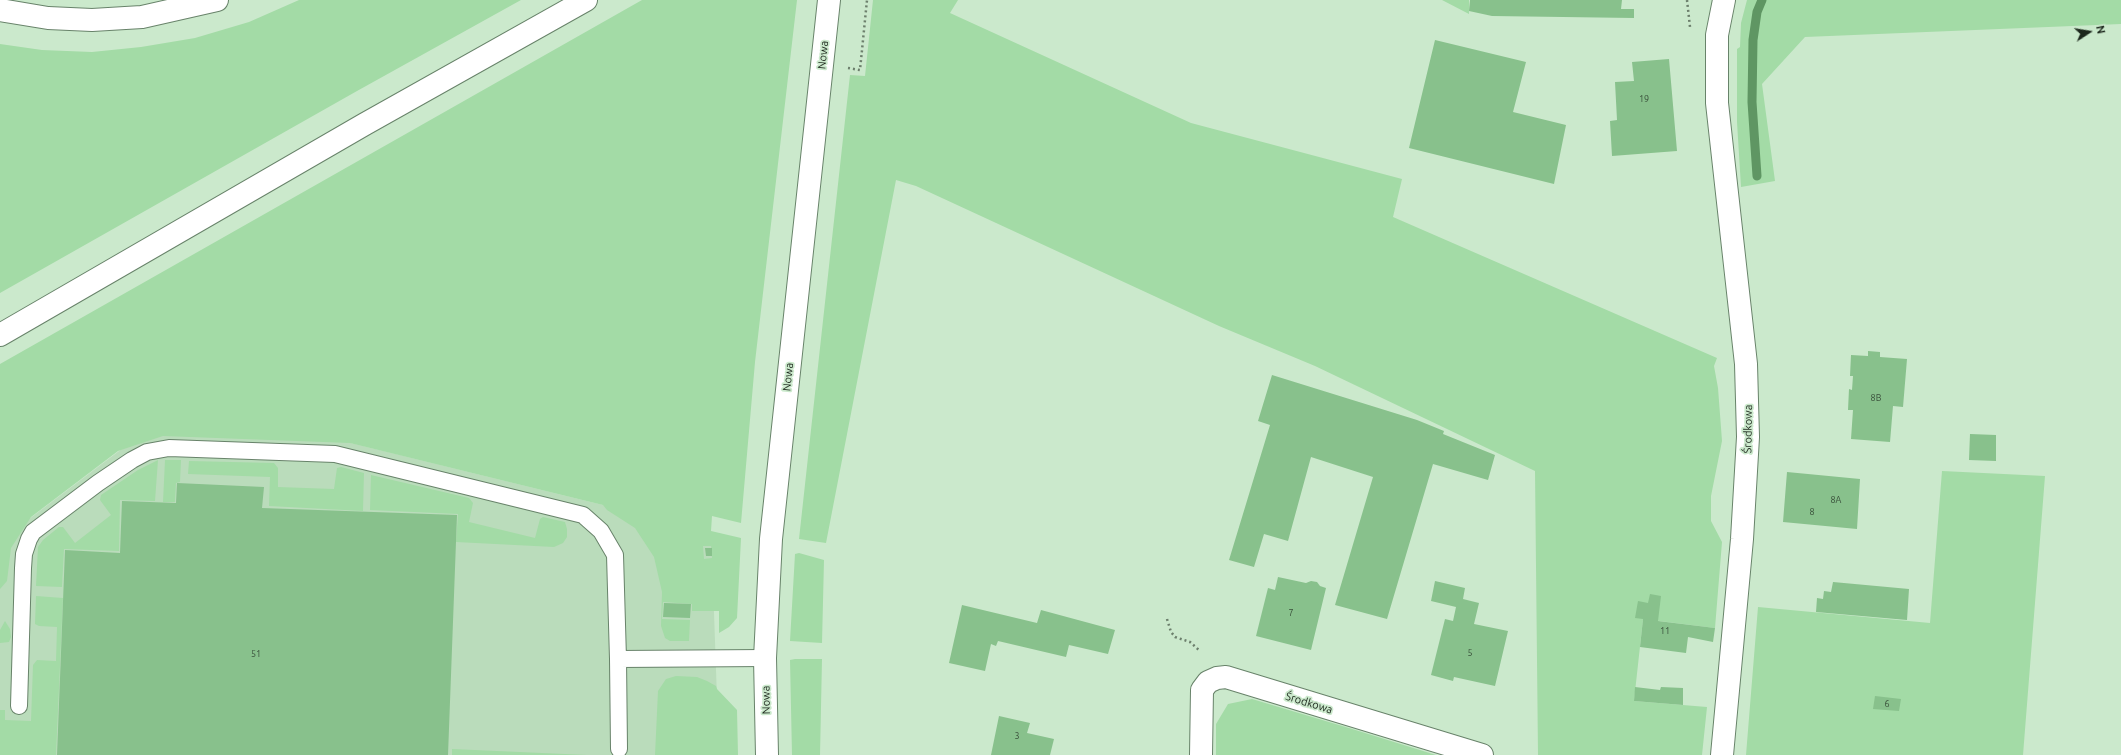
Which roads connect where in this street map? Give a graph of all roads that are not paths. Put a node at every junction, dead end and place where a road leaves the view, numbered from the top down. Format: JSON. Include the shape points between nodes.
{"nodes":[{"id":1,"x":217,"y":0,"type":"edge"},
{"id":2,"x":586,"y":0,"type":"edge"},
{"id":3,"x":829,"y":0,"type":"edge"},
{"id":4,"x":1724,"y":0,"type":"edge"},
{"id":5,"x":0,"y":10,"type":"edge"},
{"id":6,"x":70,"y":293,"type":"junction"},
{"id":7,"x":0,"y":326,"type":"edge"},
{"id":8,"x":0,"y":335,"type":"edge"},
{"id":9,"x":765,"y":658,"type":"junction"},
{"id":10,"x":618,"y":659,"type":"junction"},
{"id":11,"x":19,"y":706,"type":"dead end"},
{"id":12,"x":619,"y":749,"type":"dead end"},
{"id":13,"x":767,"y":755,"type":"edge"},
{"id":14,"x":1201,"y":755,"type":"edge"},
{"id":15,"x":1482,"y":755,"type":"edge"},
{"id":16,"x":1722,"y":755,"type":"edge"}],
"edges":[{"from":1,"to":5,"type":"main road","via":[[142,17],[92,20],[48,18]]},
{"from":2,"to":6,"type":"main road"},
{"from":3,"to":9,"type":"main road","name":"Nowa","via":[[772,532]]},
{"from":4,"to":16,"type":"main road","name":"Środkowa","via":[[1717,35],[1717,103],[1742,324],[1748,401],[1748,455]]},
{"from":6,"to":7,"type":"main road"},
{"from":6,"to":8,"type":"main road"},
{"from":9,"to":10,"type":"lane"},
{"from":9,"to":13,"type":"main road","name":"Nowa"},
{"from":10,"to":11,"type":"lane","via":[[615,555],[601,531],[583,515],[335,454],[155,449],[132,460],[29,538],[23,568]]},
{"from":10,"to":12,"type":"lane"},
{"from":14,"to":15,"type":"main road","name":"Środkowa","via":[[1202,690],[1208,682],[1226,678]]}]}
